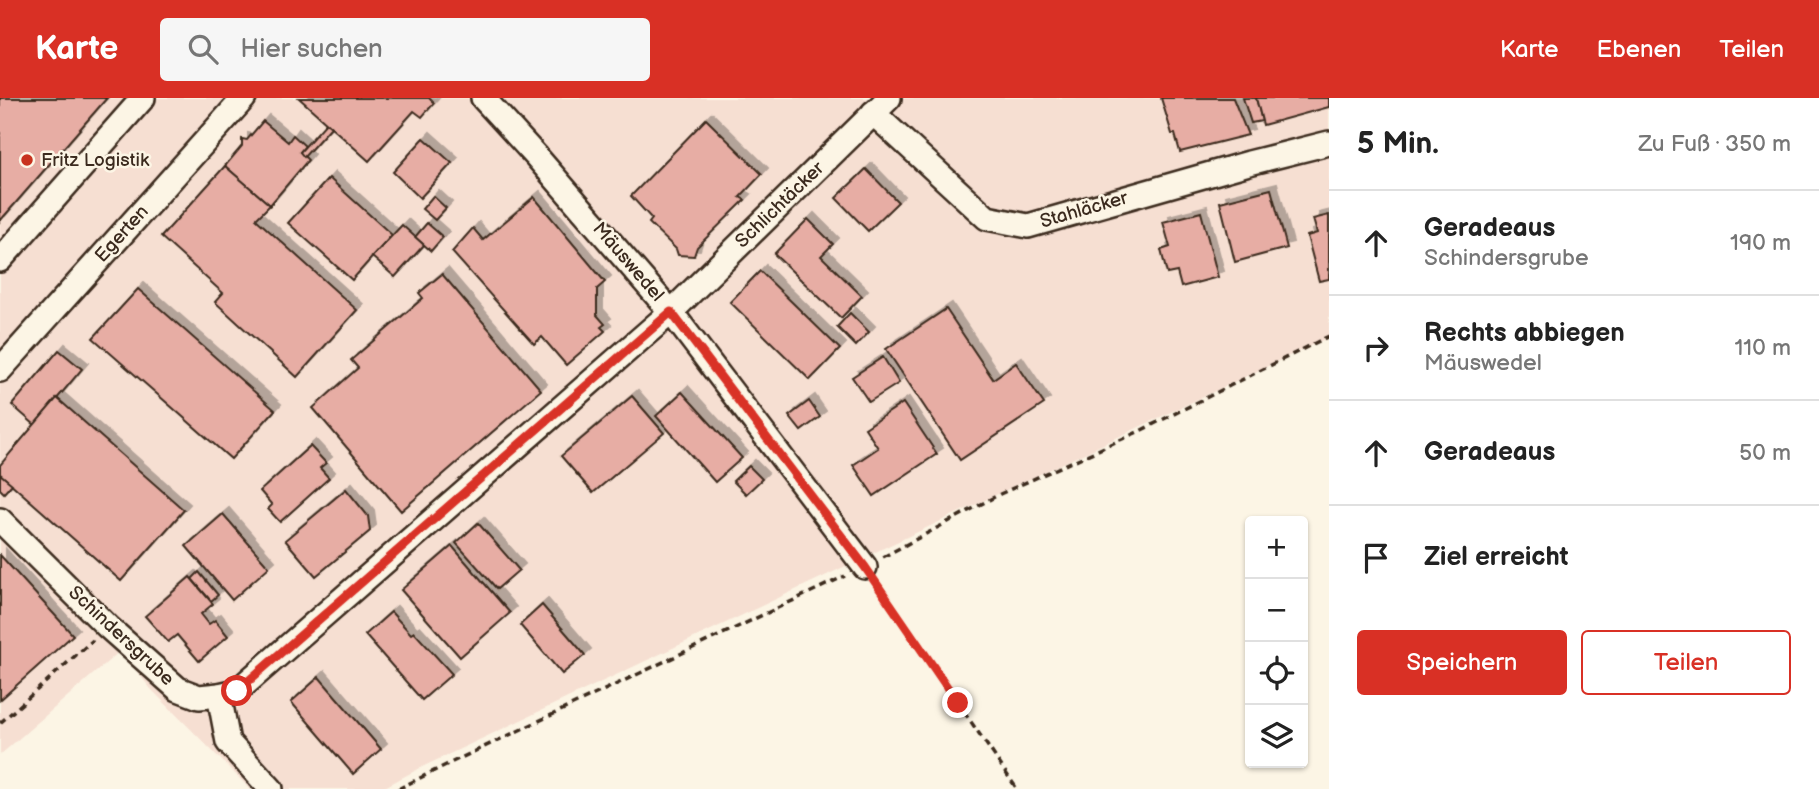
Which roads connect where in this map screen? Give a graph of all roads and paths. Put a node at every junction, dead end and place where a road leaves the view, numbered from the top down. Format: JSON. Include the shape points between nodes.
{"nodes":[{"id":1,"x":143,"y":98,"type":"edge"},
{"id":2,"x":244,"y":98,"type":"edge"},
{"id":3,"x":483,"y":98,"type":"edge"},
{"id":4,"x":881,"y":106,"type":"edge"},
{"id":5,"x":1329,"y":143,"type":"edge"},
{"id":6,"x":0,"y":260,"type":"edge"},
{"id":7,"x":671,"y":312,"type":"junction"},
{"id":8,"x":1329,"y":336,"type":"edge"},
{"id":9,"x":0,"y":370,"type":"edge"},
{"id":10,"x":0,"y":520,"type":"edge"},
{"id":11,"x":865,"y":567,"type":"junction"},
{"id":12,"x":108,"y":627,"type":"junction"},
{"id":13,"x":219,"y":695,"type":"junction"},
{"id":14,"x":0,"y":723,"type":"edge"},
{"id":15,"x":271,"y":789,"type":"edge"},
{"id":16,"x":398,"y":789,"type":"edge"},
{"id":17,"x":1017,"y":789,"type":"edge"}],
"edges":[{"from":1,"to":6,"type":"street"},
{"from":2,"to":9,"type":"street","name":"Egerten"},
{"from":3,"to":7,"type":"street","name":"Mäuswedel"},
{"from":4,"to":5,"type":"street","name":"Stahläcker","via":[[987,218],[1028,226]]},
{"from":4,"to":7,"type":"street","name":"Schlichtäcker"},
{"from":7,"to":11,"type":"street","name":"Mäuswedel"},
{"from":7,"to":13,"type":"street","via":[[237,691]]},
{"from":8,"to":11,"type":"path","via":[[1140,431],[1000,494]]},
{"from":10,"to":12,"type":"street","name":"Schindersgrube"},
{"from":11,"to":16,"type":"path"},
{"from":11,"to":17,"type":"path"},
{"from":12,"to":13,"type":"street","name":"Schindersgrube","via":[[178,689],[199,696]]},
{"from":12,"to":14,"type":"path"},
{"from":13,"to":15,"type":"street","via":[[228,742]]}]}
